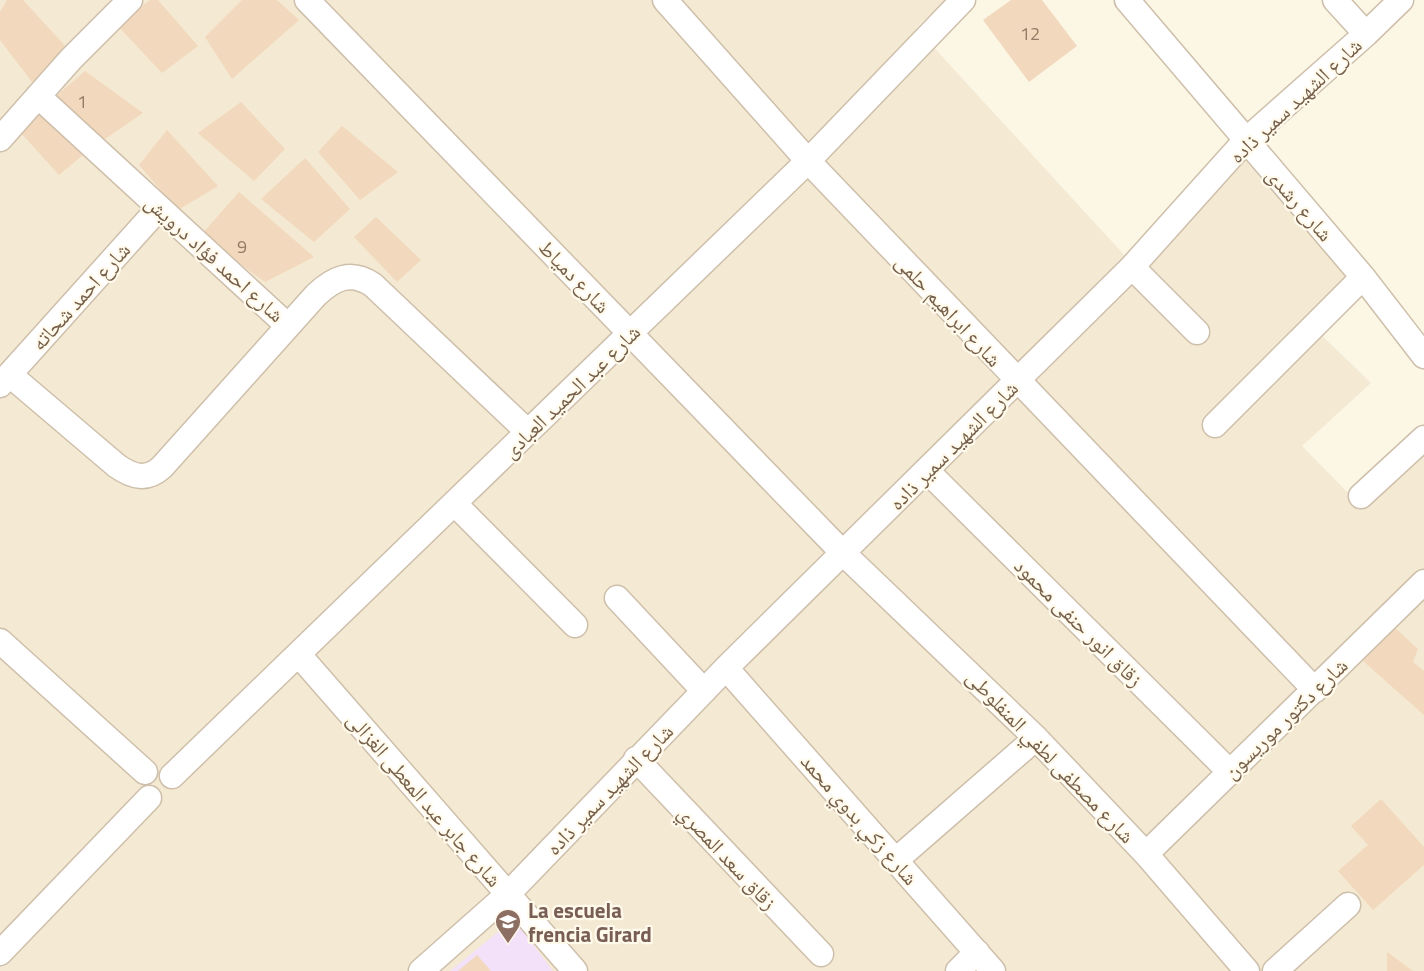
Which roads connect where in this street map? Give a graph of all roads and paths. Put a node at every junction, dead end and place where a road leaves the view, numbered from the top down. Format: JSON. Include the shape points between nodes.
{"nodes":[{"id":1,"x":130,"y":0,"type":"edge"},
{"id":2,"x":307,"y":0,"type":"edge"},
{"id":3,"x":665,"y":0,"type":"edge"},
{"id":4,"x":963,"y":0,"type":"edge"},
{"id":5,"x":1127,"y":0,"type":"edge"},
{"id":6,"x":1335,"y":0,"type":"edge"},
{"id":7,"x":1401,"y":0,"type":"edge"},
{"id":8,"x":1366,"y":34,"type":"junction"},
{"id":9,"x":38,"y":96,"type":"junction"},
{"id":10,"x":0,"y":140,"type":"edge"},
{"id":11,"x":1245,"y":141,"type":"junction"},
{"id":12,"x":808,"y":161,"type":"junction"},
{"id":13,"x":159,"y":208,"type":"junction"},
{"id":14,"x":1132,"y":267,"type":"junction"},
{"id":15,"x":1363,"y":277,"type":"junction"},
{"id":16,"x":288,"y":326,"type":"junction"},
{"id":17,"x":1197,"y":332,"type":"dead end"},
{"id":18,"x":630,"y":333,"type":"junction"},
{"id":19,"x":1424,"y":356,"type":"edge"},
{"id":20,"x":5,"y":380,"type":"edge"},
{"id":21,"x":1017,"y":381,"type":"junction"},
{"id":22,"x":1215,"y":425,"type":"dead end"},
{"id":23,"x":528,"y":432,"type":"junction"},
{"id":24,"x":1424,"y":438,"type":"edge"},
{"id":25,"x":927,"y":471,"type":"junction"},
{"id":26,"x":1361,"y":496,"type":"dead end"},
{"id":27,"x":454,"y":504,"type":"junction"},
{"id":28,"x":843,"y":553,"type":"junction"},
{"id":29,"x":1424,"y":582,"type":"edge"},
{"id":30,"x":617,"y":598,"type":"dead end"},
{"id":31,"x":575,"y":625,"type":"dead end"},
{"id":32,"x":0,"y":641,"type":"edge"},
{"id":33,"x":299,"y":655,"type":"junction"},
{"id":34,"x":726,"y":668,"type":"junction"},
{"id":35,"x":1315,"y":690,"type":"junction"},
{"id":36,"x":704,"y":691,"type":"junction"},
{"id":37,"x":1036,"y":738,"type":"junction"},
{"id":38,"x":636,"y":759,"type":"junction"},
{"id":39,"x":145,"y":772,"type":"junction"},
{"id":40,"x":1230,"y":772,"type":"junction"},
{"id":41,"x":172,"y":776,"type":"junction"},
{"id":42,"x":149,"y":798,"type":"junction"},
{"id":43,"x":1146,"y":854,"type":"junction"},
{"id":44,"x":896,"y":860,"type":"junction"},
{"id":45,"x":508,"y":894,"type":"junction"},
{"id":46,"x":1348,"y":905,"type":"dead end"},
{"id":47,"x":977,"y":952,"type":"junction"},
{"id":48,"x":0,"y":953,"type":"edge"},
{"id":49,"x":821,"y":954,"type":"dead end"},
{"id":50,"x":421,"y":971,"type":"edge"},
{"id":51,"x":575,"y":971,"type":"edge"},
{"id":52,"x":958,"y":971,"type":"edge"},
{"id":53,"x":993,"y":971,"type":"edge"},
{"id":54,"x":1247,"y":971,"type":"edge"},
{"id":55,"x":1275,"y":971,"type":"edge"}],
"edges":[{"from":1,"to":9,"type":"street"},
{"from":2,"to":18,"type":"street","name":"شارع دمياط"},
{"from":3,"to":12,"type":"street","name":"شارع ابراهيم حلمى"},
{"from":4,"to":12,"type":"street","name":"شارع عبد الحميد العبادى"},
{"from":5,"to":11,"type":"street","name":"شارع رشدى"},
{"from":6,"to":8,"type":"street"},
{"from":7,"to":8,"type":"street","name":"شارع الشهيد سمير ذاده"},
{"from":8,"to":11,"type":"street","name":"شارع الشهيد سمير ذاده"},
{"from":9,"to":10,"type":"street"},
{"from":9,"to":13,"type":"street","name":"شارع احمد فؤاد درويش"},
{"from":11,"to":14,"type":"street","name":"شارع الشهيد سمير ذاده"},
{"from":11,"to":15,"type":"street","name":"شارع رشدى"},
{"from":12,"to":18,"type":"street","name":"شارع عبد الحميد العبادى"},
{"from":12,"to":21,"type":"street","name":"شارع ابراهيم حلمى"},
{"from":13,"to":16,"type":"street","name":"شارع احمد فؤاد درويش"},
{"from":13,"to":20,"type":"street","name":"شارع احمد شحاته"},
{"from":14,"to":17,"type":"street"},
{"from":14,"to":21,"type":"street","name":"شارع الشهيد سمير ذاده"},
{"from":15,"to":19,"type":"street","name":"شارع رشدى"},
{"from":15,"to":22,"type":"street"},
{"from":16,"to":20,"type":"street","via":[[162,467],[148,476],[124,471]]},
{"from":16,"to":23,"type":"street","name":"شارع احمد فؤاد درويش","via":[[333,280],[364,279]]},
{"from":18,"to":23,"type":"street","name":"شارع عبد الحميد العبادى"},
{"from":18,"to":28,"type":"street","name":"شارع دمياط"},
{"from":21,"to":25,"type":"street","name":"شارع الشهيد سمير ذاده"},
{"from":21,"to":35,"type":"street","name":"شارع ابراهيم حلمى"},
{"from":23,"to":27,"type":"street","name":"شارع عبد الحميد العبادى"},
{"from":24,"to":26,"type":"street"},
{"from":25,"to":28,"type":"street","name":"شارع الشهيد سمير ذاده"},
{"from":25,"to":40,"type":"street","name":"زقاق انور حنفى محمود"},
{"from":27,"to":31,"type":"street"},
{"from":27,"to":33,"type":"street","name":"شارع عبد الحميد العبادى"},
{"from":28,"to":34,"type":"street","name":"شارع الشهيد سمير ذاده"},
{"from":28,"to":37,"type":"street","name":"شارع مصطفى لطفي المنفلوطى"},
{"from":29,"to":35,"type":"street","name":"شارع دكتور موريسون"},
{"from":30,"to":36,"type":"street"},
{"from":32,"to":39,"type":"street"},
{"from":33,"to":41,"type":"street","name":"شارع عبد الحميد العبادى"},
{"from":33,"to":45,"type":"street","name":"شارع جابر عبد المعطى الغزالى"},
{"from":34,"to":36,"type":"street","name":"شارع الشهيد سمير ذاده"},
{"from":34,"to":44,"type":"street","name":"شارع زكي بدوي محمد"},
{"from":35,"to":40,"type":"street","name":"شارع دكتور موريسون"},
{"from":36,"to":38,"type":"street","name":"شارع الشهيد سمير ذاده"},
{"from":37,"to":43,"type":"street","name":"شارع مصطفى لطفي المنفلوطى"},
{"from":37,"to":44,"type":"street"},
{"from":38,"to":45,"type":"street","name":"شارع الشهيد سمير ذاده"},
{"from":38,"to":49,"type":"street","name":"زقاق سعد المصري"},
{"from":39,"to":41,"type":"street","via":[[159,766]]},
{"from":39,"to":42,"type":"street","via":[[141,789]]},
{"from":40,"to":43,"type":"street","name":"شارع دكتور موريسون"},
{"from":41,"to":42,"type":"street","via":[[170,794],[163,799]]},
{"from":42,"to":48,"type":"street"},
{"from":43,"to":54,"type":"street","name":"شارع مصطفى لطفي المنفلوطى"},
{"from":44,"to":47,"type":"street","name":"شارع زكي بدوي محمد"},
{"from":45,"to":50,"type":"street","name":"شارع الشهيد سمير ذاده"},
{"from":45,"to":51,"type":"street","name":"شارع جابر عبد المعطى الغزالى"},
{"from":46,"to":55,"type":"street"},
{"from":47,"to":52,"type":"street"},
{"from":47,"to":53,"type":"street","name":"شارع زكي بدوي محمد"}]}
